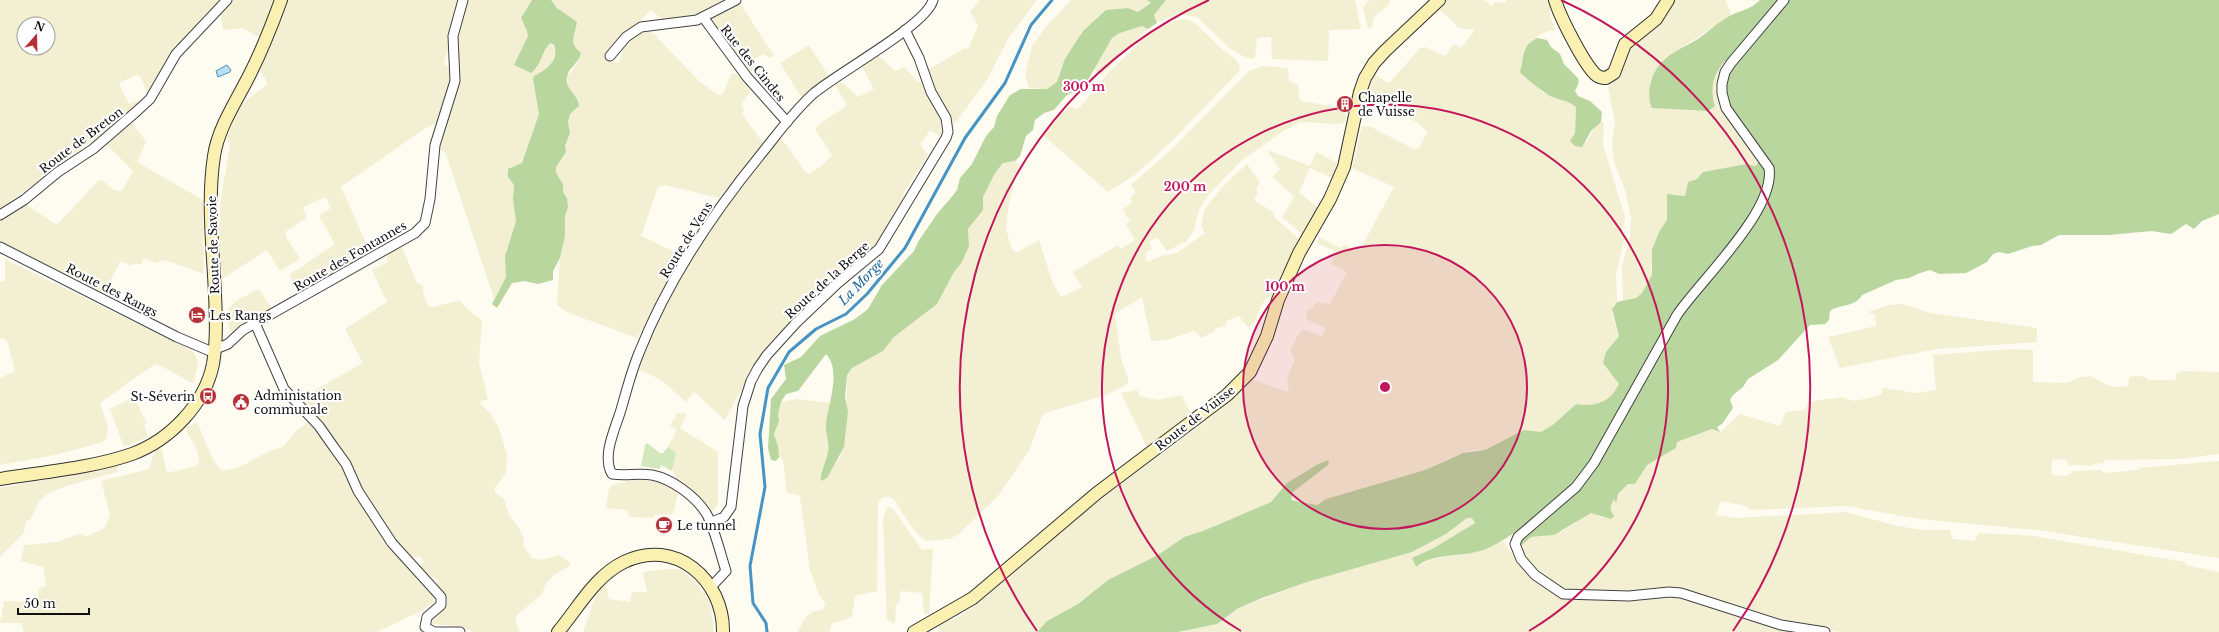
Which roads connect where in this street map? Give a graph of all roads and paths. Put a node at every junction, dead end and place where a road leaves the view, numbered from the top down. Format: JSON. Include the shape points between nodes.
{"nodes":[{"id":1,"x":227,"y":0,"type":"edge"},
{"id":2,"x":281,"y":0,"type":"edge"},
{"id":3,"x":462,"y":0,"type":"edge"},
{"id":4,"x":736,"y":0,"type":"edge"},
{"id":5,"x":932,"y":0,"type":"edge"},
{"id":6,"x":1439,"y":0,"type":"edge"},
{"id":7,"x":1555,"y":0,"type":"edge"},
{"id":8,"x":1668,"y":0,"type":"edge"},
{"id":9,"x":1784,"y":0,"type":"edge"},
{"id":10,"x":703,"y":17,"type":"junction"},
{"id":11,"x":905,"y":30,"type":"junction"},
{"id":12,"x":610,"y":56,"type":"dead end"},
{"id":13,"x":787,"y":122,"type":"junction"},
{"id":14,"x":0,"y":215,"type":"edge"},
{"id":15,"x":0,"y":247,"type":"edge"},
{"id":16,"x":255,"y":323,"type":"junction"},
{"id":17,"x":214,"y":351,"type":"junction"},
{"id":18,"x":0,"y":479,"type":"edge"},
{"id":19,"x":710,"y":523,"type":"junction"},
{"id":20,"x":711,"y":587,"type":"junction"},
{"id":21,"x":460,"y":632,"type":"edge"},
{"id":22,"x":558,"y":632,"type":"edge"},
{"id":23,"x":722,"y":632,"type":"edge"},
{"id":24,"x":914,"y":632,"type":"edge"},
{"id":25,"x":1825,"y":632,"type":"edge"}],
"edges":[{"from":1,"to":14,"type":"street","name":"Route de Breton","via":[[176,54],[150,99],[92,149]]},
{"from":2,"to":17,"type":"street","name":"Route de Savoie","via":[[263,47],[223,128],[214,153],[210,203],[216,328]]},
{"from":3,"to":16,"type":"street","name":"Route des Fontannes","via":[[453,36],[455,81],[435,145],[425,223],[415,233]]},
{"from":4,"to":10,"type":"street","name":"Rue des Cindes"},
{"from":5,"to":11,"type":"street","name":"Route de Vens","via":[[924,15]]},
{"from":6,"to":24,"type":"street","name":"Route de Vuisse","via":[[1385,51],[1365,78],[1344,167],[1330,199],[1299,253],[1278,300],[1267,336],[1250,372],[1227,395],[1097,493],[973,598]]},
{"from":7,"to":8,"type":"street","via":[[1562,19],[1591,68],[1597,76],[1606,78],[1614,73],[1625,44],[1656,19]]},
{"from":9,"to":25,"type":"street","via":[[1731,63],[1722,79],[1726,108],[1769,168],[1769,179],[1760,203],[1735,244],[1677,315],[1594,463],[1576,487],[1518,537],[1514,544],[1521,559],[1535,574],[1563,594],[1629,596],[1681,593],[1781,625]]},
{"from":10,"to":12,"type":"street","name":"Rue des Cindes","via":[[697,20],[641,26],[626,37]]},
{"from":10,"to":13,"type":"street","name":"Rue des Cindes","via":[[747,76]]},
{"from":11,"to":13,"type":"street","name":"Route de Vens","via":[[827,82],[802,104]]},
{"from":11,"to":19,"type":"street","name":"Route de la Berge","via":[[919,58],[930,92],[946,118],[946,138],[879,249],[796,323],[767,355],[750,381],[743,406],[731,507],[724,517]]},
{"from":13,"to":19,"type":"street","name":"Route de Vens","via":[[734,186],[701,233],[655,314],[638,354],[608,456],[608,467],[612,474],[648,475],[668,481],[680,488],[700,507]]},
{"from":15,"to":17,"type":"street","name":"Route des Rangs","via":[[177,337],[210,352]]},
{"from":16,"to":17,"type":"street","name":"Route des Fontannes"},
{"from":16,"to":21,"type":"street","via":[[284,389],[319,426],[346,464],[358,491],[392,543],[441,597],[441,605],[426,617],[426,627],[434,632]]},
{"from":17,"to":18,"type":"street","name":"Route de Savoie","via":[[209,378],[195,406],[177,426],[147,447],[103,462]]},
{"from":19,"to":20,"type":"street","via":[[726,571]]},
{"from":20,"to":22,"type":"street","via":[[697,570],[686,563],[659,556],[636,558],[625,562],[599,580]]},
{"from":20,"to":23,"type":"street","via":[[721,612]]}]}
